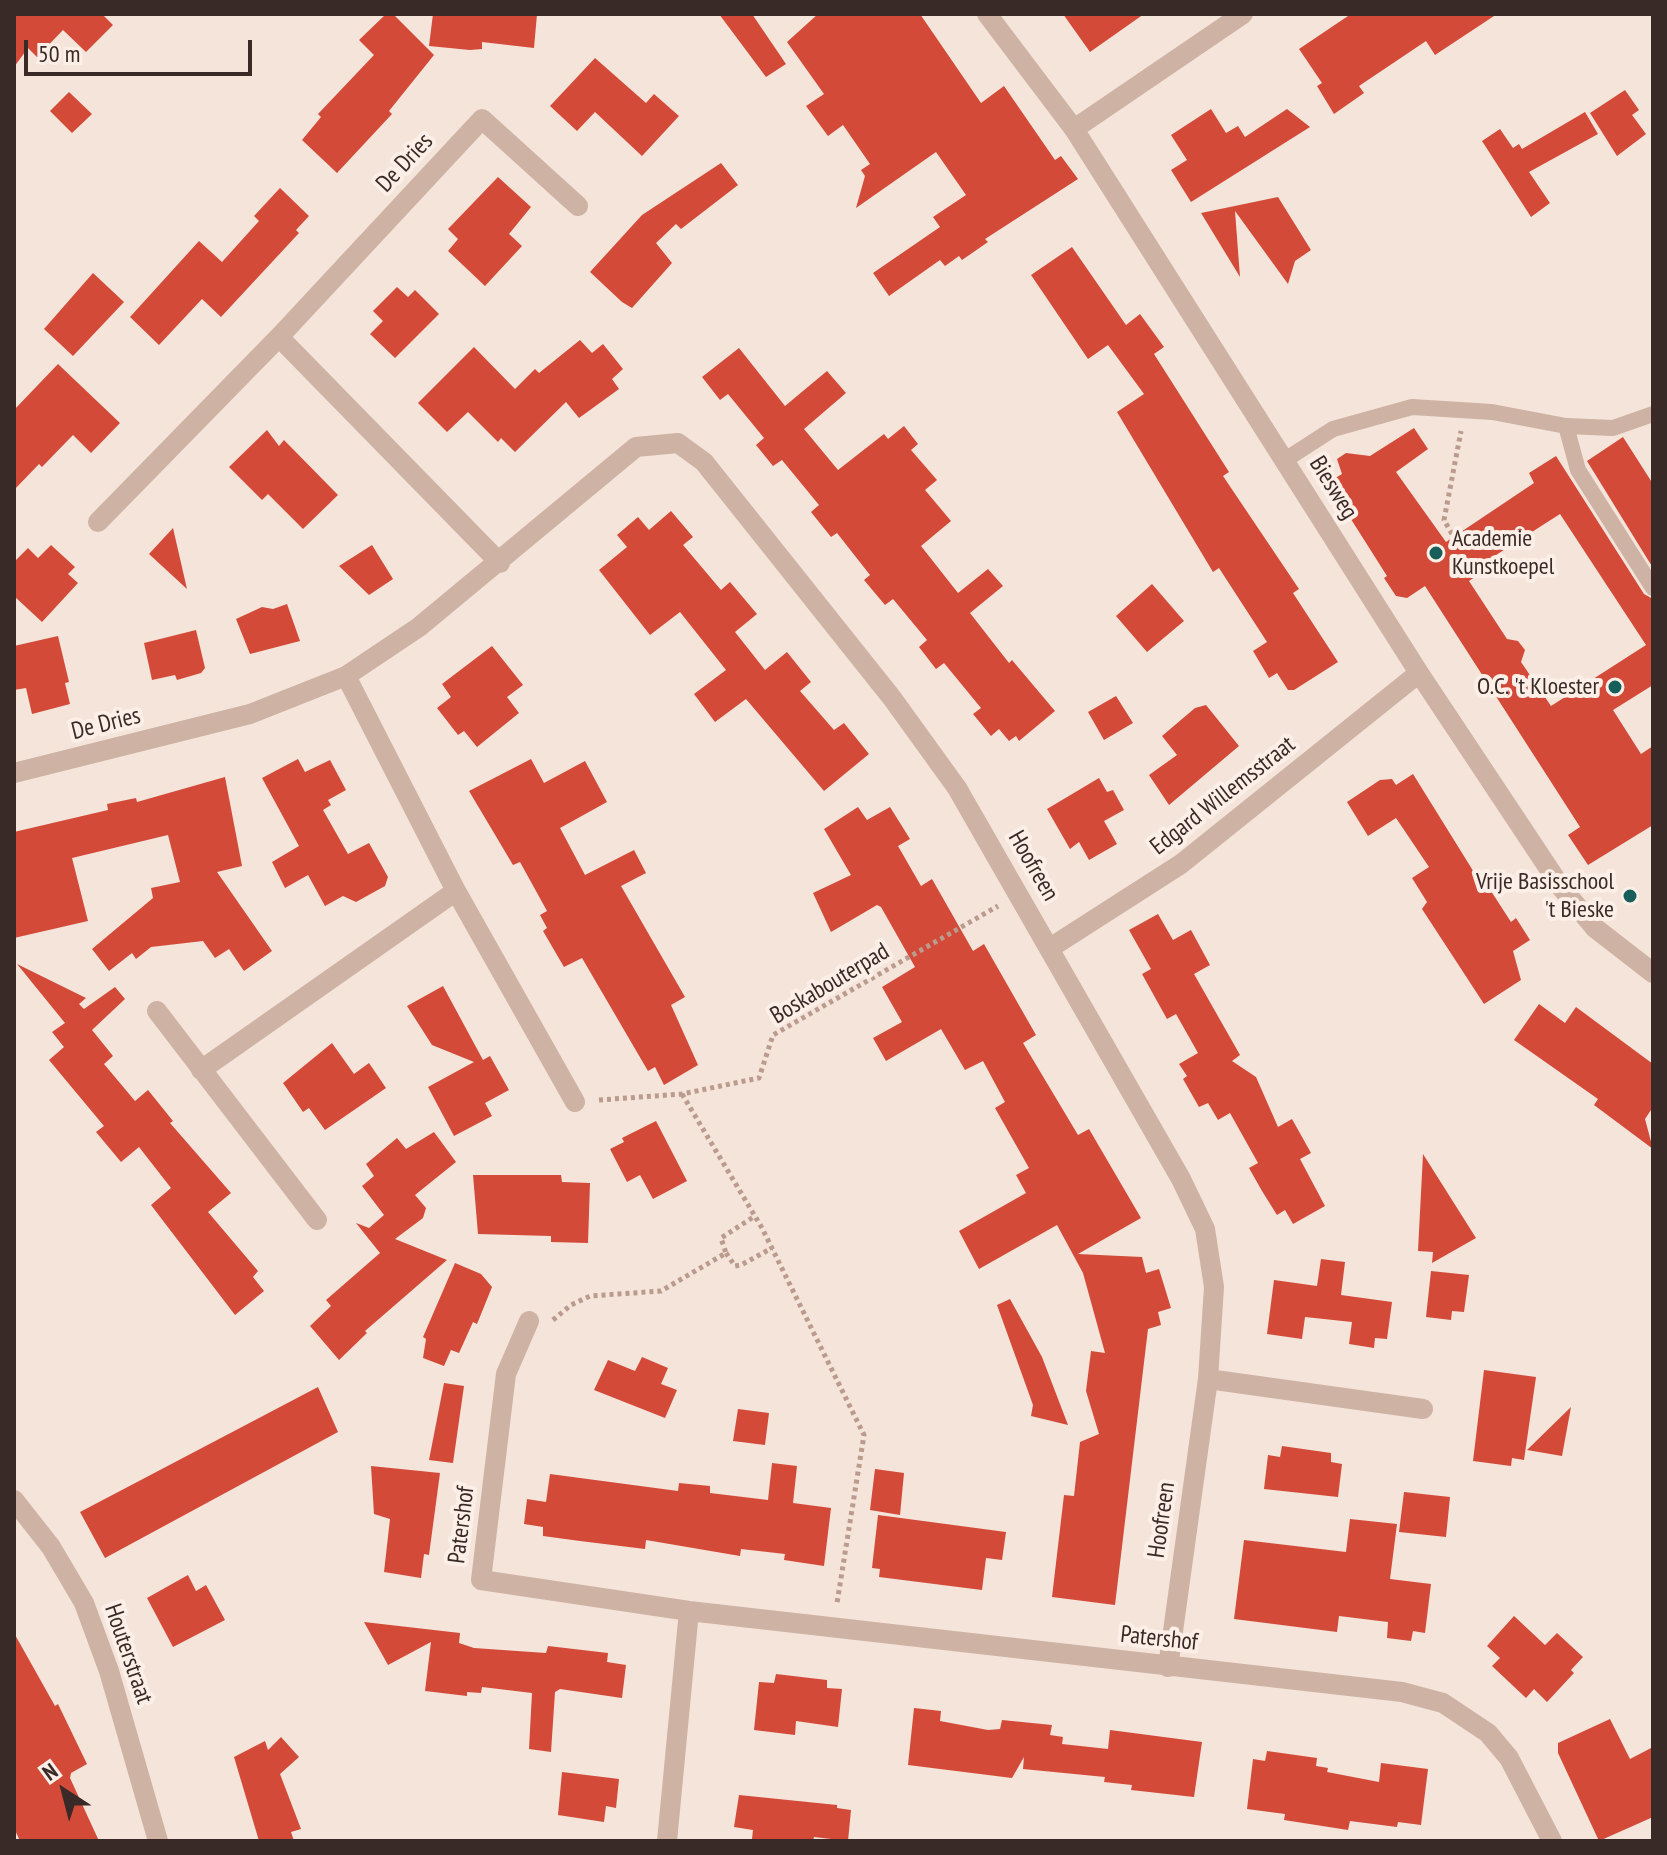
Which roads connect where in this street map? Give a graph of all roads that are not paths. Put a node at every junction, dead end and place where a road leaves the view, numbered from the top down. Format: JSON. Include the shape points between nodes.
{"nodes":[{"id":1,"x":987,"y":14,"type":"edge"},
{"id":2,"x":1243,"y":14,"type":"edge"},
{"id":3,"x":1074,"y":129,"type":"junction"},
{"id":4,"x":578,"y":206,"type":"dead end"},
{"id":5,"x":279,"y":337,"type":"junction"},
{"id":6,"x":1653,"y":414,"type":"edge"},
{"id":7,"x":1566,"y":426,"type":"junction"},
{"id":8,"x":678,"y":443,"type":"joint"},
{"id":9,"x":1285,"y":460,"type":"junction"},
{"id":10,"x":98,"y":522,"type":"dead end"},
{"id":11,"x":500,"y":563,"type":"junction"},
{"id":12,"x":1653,"y":588,"type":"edge"},
{"id":13,"x":1419,"y":673,"type":"junction"},
{"id":14,"x":346,"y":676,"type":"junction"},
{"id":15,"x":14,"y":773,"type":"edge"},
{"id":16,"x":456,"y":891,"type":"junction"},
{"id":17,"x":1050,"y":948,"type":"junction"},
{"id":18,"x":1653,"y":973,"type":"edge"},
{"id":19,"x":157,"y":1011,"type":"dead end"},
{"id":20,"x":201,"y":1070,"type":"junction"},
{"id":21,"x":575,"y":1102,"type":"road end"},
{"id":22,"x":317,"y":1220,"type":"dead end"},
{"id":23,"x":529,"y":1321,"type":"road end"},
{"id":24,"x":1208,"y":1379,"type":"junction"},
{"id":25,"x":1423,"y":1409,"type":"dead end"},
{"id":26,"x":14,"y":1500,"type":"edge"},
{"id":27,"x":689,"y":1611,"type":"junction"},
{"id":28,"x":1168,"y":1667,"type":"junction"},
{"id":29,"x":158,"y":1841,"type":"edge"},
{"id":30,"x":667,"y":1841,"type":"edge"},
{"id":31,"x":1552,"y":1841,"type":"edge"}],
"edges":[{"from":1,"to":3,"type":"street","name":"Biesweg"},
{"from":2,"to":3,"type":"street"},
{"from":3,"to":9,"type":"street","name":"Biesweg"},
{"from":4,"to":5,"type":"street","name":"De Dries","via":[[482,119]]},
{"from":5,"to":10,"type":"street","name":"De Dries"},
{"from":5,"to":11,"type":"street"},
{"from":6,"to":7,"type":"lane","via":[[1613,428]]},
{"from":7,"to":9,"type":"lane","via":[[1412,407],[1333,429]]},
{"from":7,"to":12,"type":"lane","via":[[1578,470]]},
{"from":8,"to":11,"type":"street","name":"De Dries","via":[[636,447]]},
{"from":8,"to":17,"type":"street","name":"Hoofreen","via":[[704,462],[892,698],[957,788]]},
{"from":9,"to":13,"type":"street","name":"Biesweg"},
{"from":11,"to":14,"type":"street","name":"De Dries"},
{"from":13,"to":17,"type":"street","name":"Edgard Willemsstraat","via":[[1181,864]]},
{"from":13,"to":18,"type":"street","name":"Biesweg","via":[[1561,887],[1595,928]]},
{"from":14,"to":15,"type":"street","name":"De Dries","via":[[250,714]]},
{"from":14,"to":16,"type":"street"},
{"from":16,"to":20,"type":"street"},
{"from":16,"to":21,"type":"street"},
{"from":17,"to":24,"type":"street","name":"Hoofreen","via":[[1205,1229],[1214,1287]]},
{"from":19,"to":20,"type":"street"},
{"from":20,"to":22,"type":"street"},
{"from":23,"to":27,"type":"street","name":"Patershof","via":[[506,1374],[481,1580]]},
{"from":24,"to":25,"type":"street"},
{"from":24,"to":28,"type":"street","name":"Hoofreen"},
{"from":26,"to":29,"type":"street","name":"Houterstraat","via":[[51,1547],[84,1603]]},
{"from":27,"to":28,"type":"street","name":"Patershof"},
{"from":27,"to":30,"type":"street"},
{"from":28,"to":31,"type":"street","name":"Patershof","via":[[1402,1692],[1443,1703],[1488,1733],[1509,1758]]}]}
